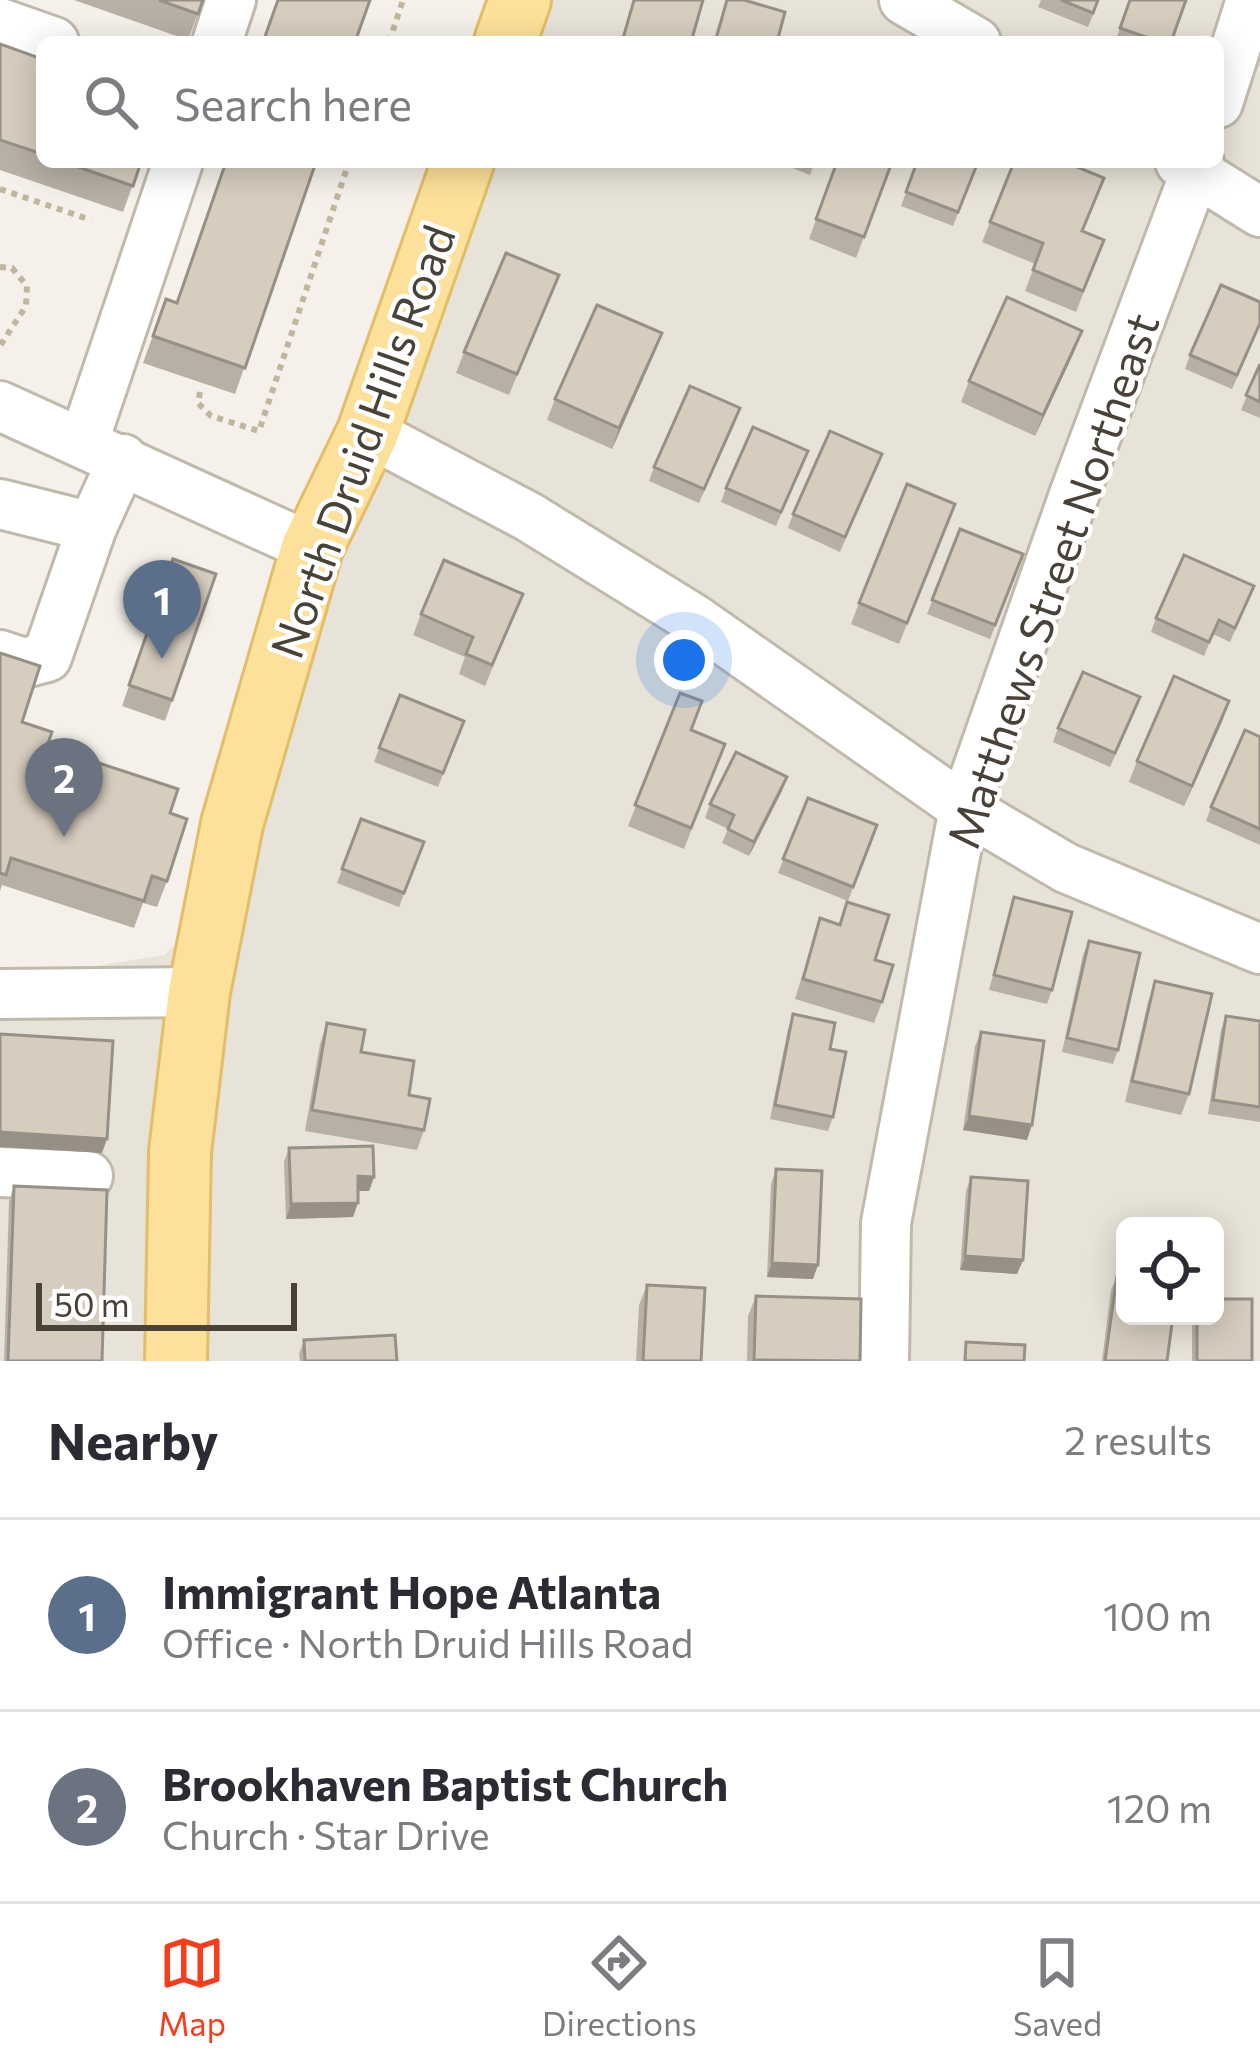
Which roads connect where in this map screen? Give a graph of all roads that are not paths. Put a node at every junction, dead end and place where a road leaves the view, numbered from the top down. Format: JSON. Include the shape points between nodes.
{"nodes":[{"id":1,"x":232,"y":0,"type":"edge"},
{"id":2,"x":520,"y":0,"type":"edge"},
{"id":3,"x":904,"y":0,"type":"edge"},
{"id":4,"x":1251,"y":0,"type":"edge"},
{"id":5,"x":0,"y":23,"type":"edge"},
{"id":6,"x":37,"y":36,"type":"edge"},
{"id":7,"x":220,"y":36,"type":"edge"},
{"id":8,"x":507,"y":36,"type":"edge"},
{"id":9,"x":966,"y":36,"type":"edge"},
{"id":10,"x":1224,"y":84,"type":"edge"},
{"id":11,"x":176,"y":168,"type":"edge"},
{"id":12,"x":461,"y":168,"type":"edge"},
{"id":13,"x":1191,"y":168,"type":"edge"},
{"id":14,"x":1196,"y":168,"type":"edge"},
{"id":15,"x":1260,"y":212,"type":"edge"},
{"id":16,"x":0,"y":406,"type":"edge"},
{"id":17,"x":368,"y":432,"type":"junction"},
{"id":18,"x":103,"y":450,"type":"junction"},
{"id":19,"x":0,"y":504,"type":"edge"},
{"id":20,"x":92,"y":527,"type":"junction"},
{"id":21,"x":312,"y":548,"type":"junction"},
{"id":22,"x":0,"y":656,"type":"edge"},
{"id":23,"x":964,"y":808,"type":"junction"},
{"id":24,"x":1260,"y":949,"type":"edge"},
{"id":25,"x":199,"y":992,"type":"junction"},
{"id":26,"x":0,"y":994,"type":"edge"},
{"id":27,"x":0,"y":1172,"type":"edge"},
{"id":28,"x":88,"y":1176,"type":"dead end"},
{"id":29,"x":176,"y":1361,"type":"edge"},
{"id":30,"x":884,"y":1361,"type":"edge"}],
"edges":[{"from":1,"to":7,"type":"street"},
{"from":2,"to":8,"type":"main road"},
{"from":3,"to":9,"type":"street"},
{"from":4,"to":10,"type":"street"},
{"from":5,"to":6,"type":"street"},
{"from":11,"to":18,"type":"street"},
{"from":12,"to":17,"type":"main road","name":"North Druid Hills Road"},
{"from":13,"to":23,"type":"street","name":"Matthews Street Northeast"},
{"from":14,"to":15,"type":"street"},
{"from":16,"to":18,"type":"street"},
{"from":17,"to":21,"type":"main road","name":"North Druid Hills Road"},
{"from":17,"to":23,"type":"street","via":[[529,517],[694,619]]},
{"from":18,"to":20,"type":"street"},
{"from":18,"to":21,"type":"street"},
{"from":19,"to":20,"type":"street"},
{"from":20,"to":22,"type":"street","via":[[47,657],[24,663]]},
{"from":21,"to":25,"type":"main road","name":"North Druid Hills Road","via":[[232,824]]},
{"from":23,"to":24,"type":"street","via":[[1066,868]]},
{"from":23,"to":30,"type":"street","name":"Matthews Street Northeast","via":[[886,1223]]},
{"from":25,"to":26,"type":"street"},
{"from":25,"to":29,"type":"main road","name":"North Druid Hills Road","via":[[180,1152]]},
{"from":27,"to":28,"type":"street"}]}
